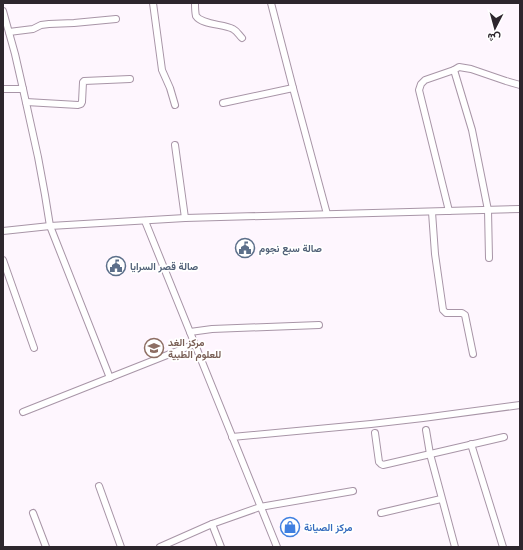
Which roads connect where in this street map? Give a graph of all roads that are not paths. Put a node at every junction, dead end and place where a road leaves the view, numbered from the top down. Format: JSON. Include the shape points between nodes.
{"nodes":[{"id":1,"x":153,"y":3,"type":"edge"},
{"id":2,"x":194,"y":3,"type":"edge"},
{"id":3,"x":272,"y":3,"type":"edge"},
{"id":4,"x":3,"y":11,"type":"edge"},
{"id":5,"x":116,"y":19,"type":"dead end"},
{"id":6,"x":4,"y":22,"type":"edge"},
{"id":7,"x":9,"y":32,"type":"junction"},
{"id":8,"x":242,"y":38,"type":"dead end"},
{"id":9,"x":454,"y":70,"type":"junction"},
{"id":10,"x":130,"y":78,"type":"dead end"},
{"id":11,"x":520,"y":85,"type":"edge"},
{"id":12,"x":3,"y":88,"type":"edge"},
{"id":13,"x":293,"y":88,"type":"junction"},
{"id":14,"x":23,"y":89,"type":"junction"},
{"id":15,"x":26,"y":102,"type":"junction"},
{"id":16,"x":223,"y":104,"type":"dead end"},
{"id":17,"x":176,"y":105,"type":"dead end"},
{"id":18,"x":175,"y":145,"type":"dead end"},
{"id":19,"x":520,"y":209,"type":"edge"},
{"id":20,"x":488,"y":210,"type":"junction"},
{"id":21,"x":449,"y":211,"type":"junction"},
{"id":22,"x":432,"y":212,"type":"junction"},
{"id":23,"x":327,"y":214,"type":"junction"},
{"id":24,"x":185,"y":218,"type":"junction"},
{"id":25,"x":145,"y":221,"type":"junction"},
{"id":26,"x":50,"y":226,"type":"junction"},
{"id":27,"x":3,"y":231,"type":"edge"},
{"id":28,"x":489,"y":258,"type":"dead end"},
{"id":29,"x":3,"y":260,"type":"edge"},
{"id":30,"x":319,"y":325,"type":"dead end"},
{"id":31,"x":190,"y":332,"type":"junction"},
{"id":32,"x":195,"y":344,"type":"junction"},
{"id":33,"x":34,"y":348,"type":"dead end"},
{"id":34,"x":473,"y":354,"type":"dead end"},
{"id":35,"x":110,"y":378,"type":"junction"},
{"id":36,"x":520,"y":405,"type":"edge"},
{"id":37,"x":23,"y":412,"type":"dead end"},
{"id":38,"x":426,"y":430,"type":"dead end"},
{"id":39,"x":375,"y":433,"type":"dead end"},
{"id":40,"x":232,"y":437,"type":"junction"},
{"id":41,"x":504,"y":437,"type":"dead end"},
{"id":42,"x":471,"y":444,"type":"junction"},
{"id":43,"x":430,"y":454,"type":"junction"},
{"id":44,"x":99,"y":486,"type":"dead end"},
{"id":45,"x":353,"y":490,"type":"dead end"},
{"id":46,"x":441,"y":499,"type":"junction"},
{"id":47,"x":260,"y":507,"type":"junction"},
{"id":48,"x":33,"y":513,"type":"dead end"},
{"id":49,"x":382,"y":513,"type":"dead end"},
{"id":50,"x":212,"y":524,"type":"junction"},
{"id":51,"x":170,"y":545,"type":"edge"},
{"id":52,"x":46,"y":547,"type":"edge"},
{"id":53,"x":121,"y":547,"type":"edge"},
{"id":54,"x":160,"y":547,"type":"edge"},
{"id":55,"x":221,"y":547,"type":"edge"},
{"id":56,"x":276,"y":547,"type":"edge"},
{"id":57,"x":455,"y":547,"type":"edge"},
{"id":58,"x":503,"y":547,"type":"edge"}],
"edges":[{"from":1,"to":17,"type":"street","via":[[162,70]]},
{"from":2,"to":8,"type":"street","via":[[198,18],[234,30]]},
{"from":3,"to":13,"type":"street"},
{"from":4,"to":6,"type":"street"},
{"from":5,"to":7,"type":"street","via":[[41,25],[33,29]]},
{"from":6,"to":7,"type":"street"},
{"from":7,"to":14,"type":"street"},
{"from":9,"to":11,"type":"street","via":[[459,67],[471,69]]},
{"from":9,"to":20,"type":"street","via":[[472,130]]},
{"from":9,"to":21,"type":"street","via":[[425,80],[419,90]]},
{"from":10,"to":15,"type":"street","via":[[82,82],[82,102],[78,105]]},
{"from":12,"to":14,"type":"street"},
{"from":13,"to":16,"type":"street"},
{"from":13,"to":23,"type":"street"},
{"from":14,"to":15,"type":"street"},
{"from":15,"to":26,"type":"street"},
{"from":18,"to":24,"type":"street"},
{"from":19,"to":20,"type":"street"},
{"from":20,"to":21,"type":"street"},
{"from":20,"to":28,"type":"street"},
{"from":21,"to":22,"type":"street"},
{"from":22,"to":23,"type":"street"},
{"from":22,"to":34,"type":"street","via":[[443,310],[446,313],[462,312],[465,315]]},
{"from":23,"to":24,"type":"street"},
{"from":24,"to":25,"type":"street"},
{"from":25,"to":26,"type":"street"},
{"from":25,"to":31,"type":"street"},
{"from":26,"to":27,"type":"street"},
{"from":26,"to":35,"type":"street"},
{"from":29,"to":33,"type":"street"},
{"from":30,"to":31,"type":"street"},
{"from":31,"to":32,"type":"street"},
{"from":32,"to":35,"type":"street"},
{"from":32,"to":40,"type":"street"},
{"from":35,"to":37,"type":"street"},
{"from":36,"to":40,"type":"street","via":[[378,423]]},
{"from":38,"to":43,"type":"street"},
{"from":39,"to":43,"type":"street","via":[[379,462],[382,464]]},
{"from":40,"to":47,"type":"street"},
{"from":41,"to":42,"type":"street"},
{"from":42,"to":43,"type":"street"},
{"from":42,"to":58,"type":"street"},
{"from":43,"to":46,"type":"street"},
{"from":44,"to":53,"type":"street"},
{"from":45,"to":47,"type":"street"},
{"from":46,"to":49,"type":"street"},
{"from":46,"to":57,"type":"street"},
{"from":47,"to":50,"type":"street"},
{"from":47,"to":56,"type":"street"},
{"from":48,"to":52,"type":"street"},
{"from":50,"to":51,"type":"street"},
{"from":50,"to":55,"type":"street"},
{"from":51,"to":54,"type":"street"}]}
